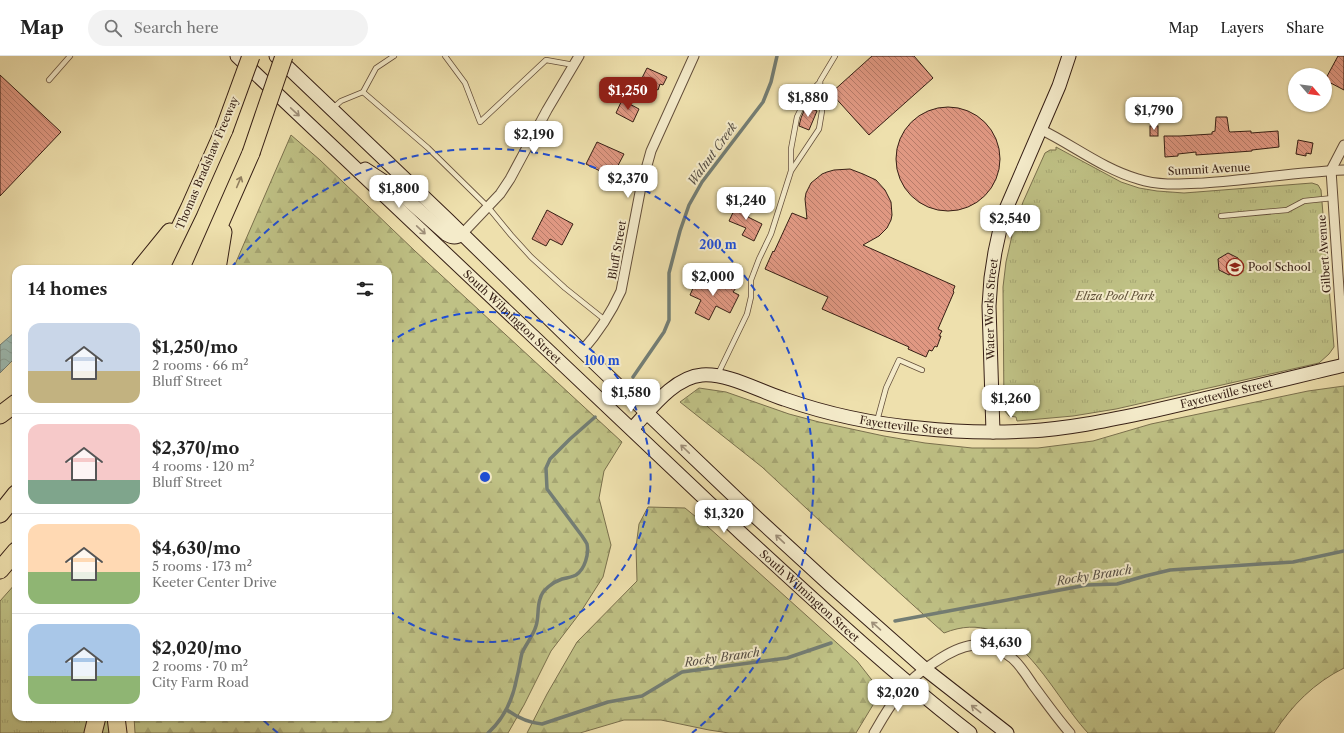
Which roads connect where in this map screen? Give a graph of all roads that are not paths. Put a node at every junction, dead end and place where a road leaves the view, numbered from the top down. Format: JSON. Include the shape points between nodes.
{"nodes":[{"id":1,"x":70,"y":56,"type":"edge"},
{"id":2,"x":236,"y":56,"type":"edge"},
{"id":3,"x":251,"y":56,"type":"edge"},
{"id":4,"x":276,"y":56,"type":"edge"},
{"id":5,"x":284,"y":56,"type":"edge"},
{"id":6,"x":394,"y":56,"type":"edge"},
{"id":7,"x":445,"y":56,"type":"edge"},
{"id":8,"x":579,"y":56,"type":"edge"},
{"id":9,"x":694,"y":56,"type":"edge"},
{"id":10,"x":835,"y":56,"type":"edge"},
{"id":11,"x":1069,"y":56,"type":"edge"},
{"id":12,"x":574,"y":65,"type":"junction"},
{"id":13,"x":48,"y":80,"type":"dead end"},
{"id":14,"x":820,"y":82,"type":"junction"},
{"id":15,"x":363,"y":92,"type":"junction"},
{"id":16,"x":331,"y":109,"type":"junction"},
{"id":17,"x":1040,"y":129,"type":"junction"},
{"id":18,"x":1344,"y":145,"type":"edge"},
{"id":19,"x":335,"y":149,"type":"junction"},
{"id":20,"x":1331,"y":170,"type":"junction"},
{"id":21,"x":1344,"y":170,"type":"edge"},
{"id":22,"x":791,"y":171,"type":"junction"},
{"id":23,"x":1333,"y":198,"type":"junction"},
{"id":24,"x":488,"y":207,"type":"junction"},
{"id":25,"x":189,"y":209,"type":"junction"},
{"id":26,"x":227,"y":210,"type":"junction"},
{"id":27,"x":1221,"y":216,"type":"dead end"},
{"id":28,"x":462,"y":234,"type":"junction"},
{"id":29,"x":143,"y":265,"type":"edge"},
{"id":30,"x":162,"y":265,"type":"edge"},
{"id":31,"x":202,"y":265,"type":"edge"},
{"id":32,"x":218,"y":265,"type":"edge"},
{"id":33,"x":605,"y":320,"type":"junction"},
{"id":34,"x":582,"y":351,"type":"junction"},
{"id":35,"x":1344,"y":364,"type":"edge"},
{"id":36,"x":922,"y":370,"type":"dead end"},
{"id":37,"x":718,"y":376,"type":"junction"},
{"id":38,"x":12,"y":406,"type":"edge"},
{"id":39,"x":648,"y":413,"type":"junction"},
{"id":40,"x":0,"y":415,"type":"edge"},
{"id":41,"x":877,"y":422,"type":"junction"},
{"id":42,"x":632,"y":429,"type":"junction"},
{"id":43,"x":992,"y":432,"type":"junction"},
{"id":44,"x":12,"y":499,"type":"edge"},
{"id":45,"x":0,"y":514,"type":"edge"},
{"id":46,"x":12,"y":556,"type":"edge"},
{"id":47,"x":0,"y":570,"type":"edge"},
{"id":48,"x":925,"y":668,"type":"junction"},
{"id":49,"x":908,"y":684,"type":"junction"},
{"id":50,"x":96,"y":721,"type":"edge"},
{"id":51,"x":116,"y":721,"type":"edge"},
{"id":52,"x":93,"y":733,"type":"edge"},
{"id":53,"x":118,"y":733,"type":"edge"},
{"id":54,"x":874,"y":733,"type":"edge"},
{"id":55,"x":970,"y":733,"type":"edge"},
{"id":56,"x":1007,"y":733,"type":"edge"},
{"id":57,"x":1070,"y":733,"type":"edge"}],
"edges":[{"from":1,"to":13,"type":"lane"},
{"from":2,"to":19,"type":"main road","name":"South Wilmington Street","one_way":true},
{"from":3,"to":25,"type":"highway","name":"Thomas Bradshaw Freeway","bridge":true,"via":[[224,130]]},
{"from":4,"to":16,"type":"main road","name":"South Wilmington Street"},
{"from":26,"to":5,"type":"highway","one_way":true,"bridge":true,"via":[[251,154]]},
{"from":6,"to":15,"type":"lane","via":[[376,68]]},
{"from":7,"to":12,"type":"lane","via":[[464,83],[480,122],[546,60]]},
{"from":8,"to":12,"type":"street"},
{"from":9,"to":33,"type":"street","name":"Bluff Street","via":[[651,151],[641,187],[621,291]]},
{"from":10,"to":14,"type":"lane"},
{"from":11,"to":17,"type":"main road","name":"Water Works Street"},
{"from":12,"to":24,"type":"street","via":[[510,179]]},
{"from":14,"to":22,"type":"lane","via":[[808,94],[797,117],[791,149]]},
{"from":14,"to":22,"type":"lane","via":[[822,111],[819,129]]},
{"from":15,"to":16,"type":"lane","via":[[341,101]]},
{"from":15,"to":24,"type":"lane","via":[[428,148]]},
{"from":16,"to":28,"type":"main road","name":"South Wilmington Street"},
{"from":17,"to":20,"type":"street","name":"Summit Avenue","via":[[1123,174],[1152,183],[1222,182]]},
{"from":17,"to":43,"type":"main road","name":"Water Works Street","via":[[1006,209],[995,252],[989,306]]},
{"from":18,"to":20,"type":"street"},
{"from":19,"to":28,"type":"main road","via":[[394,188],[446,234],[456,237]]},
{"from":19,"to":42,"type":"main road","name":"South Wilmington Street","one_way":true},
{"from":20,"to":21,"type":"street","name":"Summit Avenue"},
{"from":20,"to":23,"type":"street","name":"Gilbert Avenue"},
{"from":22,"to":37,"type":"lane","via":[[771,234],[751,280],[747,314]]},
{"from":23,"to":27,"type":"lane","via":[[1304,201],[1287,210]]},
{"from":23,"to":35,"type":"street","name":"Gilbert Avenue"},
{"from":24,"to":28,"type":"street"},
{"from":24,"to":33,"type":"lane","via":[[537,262]]},
{"from":25,"to":29,"type":"highway"},
{"from":25,"to":30,"type":"highway","name":"Thomas Bradshaw Freeway"},
{"from":26,"to":31,"type":"highway"},
{"from":26,"to":32,"type":"highway"},
{"from":28,"to":34,"type":"main road","name":"South Wilmington Street"},
{"from":33,"to":34,"type":"street","name":"Bluff Street"},
{"from":34,"to":39,"type":"main road","name":"South Wilmington Street"},
{"from":35,"to":43,"type":"main road","name":"Fayetteville Street","via":[[1122,417],[1074,426]]},
{"from":36,"to":41,"type":"lane","via":[[899,360],[886,388]]},
{"from":37,"to":39,"type":"main road","name":"Fayetteville Street","via":[[701,375],[680,382]]},
{"from":37,"to":41,"type":"main road","name":"Fayetteville Street","via":[[837,415]]},
{"from":38,"to":40,"type":"highway"},
{"from":39,"to":42,"type":"main road","name":"Fayetteville Street"},
{"from":48,"to":39,"type":"main road","name":"South Wilmington Street","one_way":true,"via":[[819,575]]},
{"from":41,"to":43,"type":"main road","name":"Fayetteville Street","via":[[920,428]]},
{"from":42,"to":49,"type":"main road","name":"South Wilmington Street","via":[[742,534]]},
{"from":44,"to":45,"type":"highway"},
{"from":46,"to":47,"type":"highway"},
{"from":48,"to":49,"type":"street"},
{"from":56,"to":48,"type":"main road","name":"South Wilmington Street","one_way":true},
{"from":48,"to":57,"type":"street","via":[[965,646],[976,644],[999,649],[1016,662]]},
{"from":49,"to":54,"type":"street","via":[[888,708]]},
{"from":49,"to":55,"type":"main road","name":"South Wilmington Street"},
{"from":50,"to":52,"type":"highway"},
{"from":51,"to":53,"type":"highway"}]}
